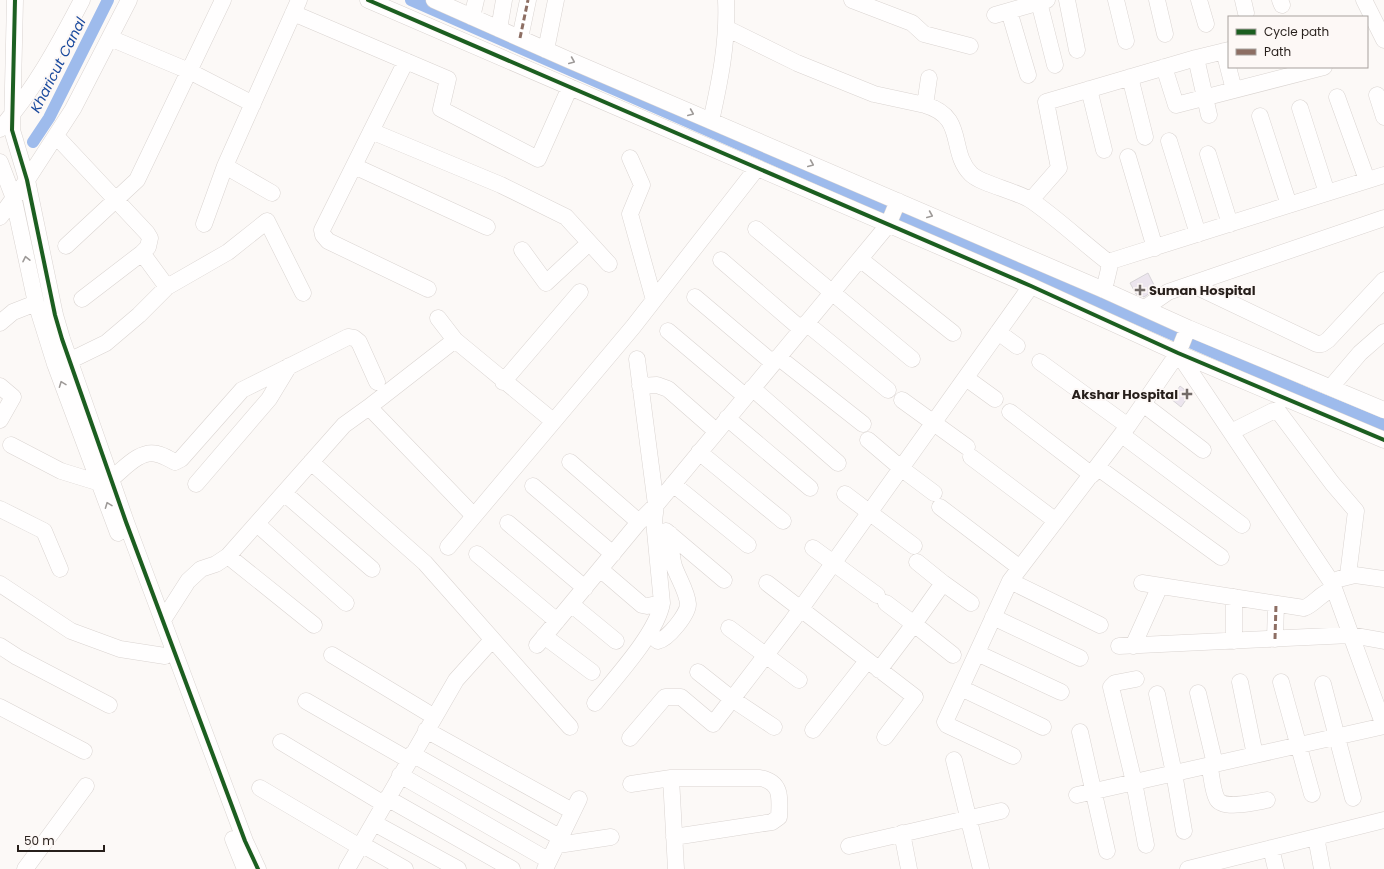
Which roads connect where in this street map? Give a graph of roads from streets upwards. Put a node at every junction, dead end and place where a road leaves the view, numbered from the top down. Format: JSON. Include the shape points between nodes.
{"nodes":[{"id":1,"x":15,"y":0,"type":"edge"},
{"id":2,"x":82,"y":0,"type":"edge"},
{"id":3,"x":129,"y":0,"type":"edge"},
{"id":4,"x":223,"y":0,"type":"edge"},
{"id":5,"x":368,"y":0,"type":"edge"},
{"id":6,"x":476,"y":0,"type":"edge"},
{"id":7,"x":504,"y":0,"type":"edge"},
{"id":8,"x":528,"y":0,"type":"edge"},
{"id":9,"x":556,"y":0,"type":"edge"},
{"id":10,"x":726,"y":0,"type":"edge"},
{"id":11,"x":852,"y":0,"type":"edge"},
{"id":12,"x":1067,"y":0,"type":"edge"},
{"id":13,"x":1116,"y":0,"type":"edge"},
{"id":14,"x":1157,"y":0,"type":"edge"},
{"id":15,"x":1200,"y":0,"type":"edge"},
{"id":16,"x":1364,"y":0,"type":"edge"},
{"id":17,"x":1043,"y":1,"type":"edge"},
{"id":18,"x":443,"y":2,"type":"edge"},
{"id":19,"x":296,"y":6,"type":"edge"},
{"id":20,"x":472,"y":17,"type":"junction"},
{"id":21,"x":1206,"y":24,"type":"dead end"},
{"id":22,"x":726,"y":28,"type":"junction"},
{"id":23,"x":499,"y":29,"type":"junction"},
{"id":24,"x":1165,"y":34,"type":"dead end"},
{"id":25,"x":110,"y":38,"type":"junction"},
{"id":26,"x":520,"y":38,"type":"junction"},
{"id":27,"x":1384,"y":40,"type":"edge"},
{"id":28,"x":1126,"y":42,"type":"dead end"},
{"id":29,"x":970,"y":46,"type":"dead end"},
{"id":30,"x":546,"y":50,"type":"junction"},
{"id":31,"x":1077,"y":50,"type":"dead end"},
{"id":32,"x":1226,"y":50,"type":"edge"},
{"id":33,"x":1196,"y":58,"type":"junction"},
{"id":34,"x":1228,"y":60,"type":"edge"},
{"id":35,"x":406,"y":61,"type":"junction"},
{"id":36,"x":1055,"y":65,"type":"dead end"},
{"id":37,"x":1164,"y":67,"type":"junction"},
{"id":38,"x":1230,"y":68,"type":"edge"},
{"id":39,"x":1316,"y":68,"type":"edge"},
{"id":40,"x":189,"y":71,"type":"junction"},
{"id":41,"x":1270,"y":74,"type":"edge"},
{"id":42,"x":1028,"y":75,"type":"dead end"},
{"id":43,"x":1130,"y":77,"type":"junction"},
{"id":44,"x":929,"y":78,"type":"dead end"},
{"id":45,"x":570,"y":87,"type":"junction"},
{"id":46,"x":1089,"y":89,"type":"junction"},
{"id":47,"x":1234,"y":90,"type":"junction"},
{"id":48,"x":1376,"y":95,"type":"dead end"},
{"id":49,"x":1205,"y":97,"type":"junction"},
{"id":50,"x":1338,"y":97,"type":"dead end"},
{"id":51,"x":253,"y":104,"type":"junction"},
{"id":52,"x":925,"y":105,"type":"junction"},
{"id":53,"x":1300,"y":108,"type":"dead end"},
{"id":54,"x":1209,"y":115,"type":"dead end"},
{"id":55,"x":12,"y":116,"type":"junction"},
{"id":56,"x":1260,"y":116,"type":"dead end"},
{"id":57,"x":1384,"y":117,"type":"edge"},
{"id":58,"x":711,"y":121,"type":"junction"},
{"id":59,"x":0,"y":129,"type":"edge"},
{"id":60,"x":372,"y":131,"type":"junction"},
{"id":61,"x":56,"y":136,"type":"junction"},
{"id":62,"x":1145,"y":137,"type":"dead end"},
{"id":63,"x":1169,"y":141,"type":"dead end"},
{"id":64,"x":1104,"y":150,"type":"dead end"},
{"id":65,"x":1208,"y":154,"type":"dead end"},
{"id":66,"x":1128,"y":157,"type":"dead end"},
{"id":67,"x":630,"y":158,"type":"dead end"},
{"id":68,"x":0,"y":162,"type":"edge"},
{"id":69,"x":225,"y":166,"type":"junction"},
{"id":70,"x":354,"y":166,"type":"junction"},
{"id":71,"x":757,"y":168,"type":"junction"},
{"id":72,"x":1384,"y":175,"type":"edge"},
{"id":73,"x":27,"y":180,"type":"junction"},
{"id":74,"x":1367,"y":180,"type":"junction"},
{"id":75,"x":272,"y":193,"type":"dead end"},
{"id":76,"x":1327,"y":193,"type":"junction"},
{"id":77,"x":115,"y":200,"type":"junction"},
{"id":78,"x":1030,"y":200,"type":"junction"},
{"id":79,"x":898,"y":201,"type":"junction"},
{"id":80,"x":1289,"y":205,"type":"junction"},
{"id":81,"x":4,"y":207,"type":"edge"},
{"id":82,"x":1384,"y":218,"type":"edge"},
{"id":83,"x":204,"y":224,"type":"dead end"},
{"id":84,"x":1230,"y":224,"type":"junction"},
{"id":85,"x":888,"y":225,"type":"junction"},
{"id":86,"x":487,"y":227,"type":"dead end"},
{"id":87,"x":756,"y":229,"type":"dead end"},
{"id":88,"x":1198,"y":234,"type":"junction"},
{"id":89,"x":590,"y":243,"type":"junction"},
{"id":90,"x":66,"y":246,"type":"dead end"},
{"id":91,"x":1155,"y":248,"type":"junction"},
{"id":92,"x":522,"y":250,"type":"dead end"},
{"id":93,"x":142,"y":253,"type":"junction"},
{"id":94,"x":860,"y":259,"type":"junction"},
{"id":95,"x":721,"y":260,"type":"dead end"},
{"id":96,"x":1108,"y":262,"type":"junction"},
{"id":97,"x":609,"y":264,"type":"dead end"},
{"id":98,"x":1384,"y":280,"type":"edge"},
{"id":99,"x":1191,"y":284,"type":"junction"},
{"id":100,"x":167,"y":286,"type":"junction"},
{"id":101,"x":1030,"y":286,"type":"junction"},
{"id":102,"x":428,"y":289,"type":"dead end"},
{"id":103,"x":1104,"y":290,"type":"junction"},
{"id":104,"x":580,"y":292,"type":"dead end"},
{"id":105,"x":832,"y":292,"type":"junction"},
{"id":106,"x":303,"y":293,"type":"dead end"},
{"id":107,"x":694,"y":297,"type":"dead end"},
{"id":108,"x":82,"y":299,"type":"dead end"},
{"id":109,"x":654,"y":300,"type":"junction"},
{"id":110,"x":36,"y":304,"type":"junction"},
{"id":111,"x":1145,"y":308,"type":"junction"},
{"id":112,"x":438,"y":318,"type":"dead end"},
{"id":113,"x":0,"y":323,"type":"edge"},
{"id":114,"x":803,"y":326,"type":"junction"},
{"id":115,"x":1188,"y":328,"type":"junction"},
{"id":116,"x":668,"y":331,"type":"dead end"},
{"id":117,"x":998,"y":332,"type":"junction"},
{"id":118,"x":1384,"y":332,"type":"edge"},
{"id":119,"x":953,"y":334,"type":"dead end"},
{"id":120,"x":455,"y":340,"type":"junction"},
{"id":121,"x":1017,"y":346,"type":"dead end"},
{"id":122,"x":1178,"y":353,"type":"junction"},
{"id":123,"x":636,"y":359,"type":"dead end"},
{"id":124,"x":912,"y":359,"type":"dead end"},
{"id":125,"x":775,"y":360,"type":"junction"},
{"id":126,"x":69,"y":361,"type":"junction"},
{"id":127,"x":1040,"y":362,"type":"dead end"},
{"id":128,"x":289,"y":366,"type":"junction"},
{"id":129,"x":966,"y":378,"type":"junction"},
{"id":130,"x":377,"y":382,"type":"dead end"},
{"id":131,"x":503,"y":382,"type":"junction"},
{"id":132,"x":0,"y":386,"type":"edge"},
{"id":133,"x":640,"y":386,"type":"junction"},
{"id":134,"x":1331,"y":387,"type":"junction"},
{"id":135,"x":888,"y":390,"type":"dead end"},
{"id":136,"x":748,"y":392,"type":"junction"},
{"id":137,"x":995,"y":399,"type":"dead end"},
{"id":138,"x":902,"y":400,"type":"dead end"},
{"id":139,"x":1143,"y":404,"type":"junction"},
{"id":140,"x":369,"y":407,"type":"junction"},
{"id":141,"x":1384,"y":410,"type":"edge"},
{"id":142,"x":1010,"y":412,"type":"dead end"},
{"id":143,"x":727,"y":418,"type":"junction"},
{"id":144,"x":0,"y":420,"type":"edge"},
{"id":145,"x":553,"y":421,"type":"junction"},
{"id":146,"x":934,"y":423,"type":"junction"},
{"id":147,"x":863,"y":424,"type":"dead end"},
{"id":148,"x":1125,"y":430,"type":"junction"},
{"id":149,"x":716,"y":431,"type":"junction"},
{"id":150,"x":1231,"y":432,"type":"junction"},
{"id":151,"x":868,"y":440,"type":"dead end"},
{"id":152,"x":1384,"y":440,"type":"edge"},
{"id":153,"x":11,"y":446,"type":"dead end"},
{"id":154,"x":1203,"y":450,"type":"dead end"},
{"id":155,"x":700,"y":452,"type":"junction"},
{"id":156,"x":311,"y":462,"type":"junction"},
{"id":157,"x":570,"y":462,"type":"dead end"},
{"id":158,"x":838,"y":463,"type":"dead end"},
{"id":159,"x":902,"y":469,"type":"junction"},
{"id":160,"x":1095,"y":471,"type":"junction"},
{"id":161,"x":105,"y":481,"type":"junction"},
{"id":162,"x":196,"y":484,"type":"dead end"},
{"id":163,"x":673,"y":484,"type":"junction"},
{"id":164,"x":533,"y":486,"type":"dead end"},
{"id":165,"x":810,"y":488,"type":"dead end"},
{"id":166,"x":284,"y":493,"type":"junction"},
{"id":167,"x":845,"y":494,"type":"dead end"},
{"id":168,"x":656,"y":505,"type":"junction"},
{"id":169,"x":0,"y":509,"type":"edge"},
{"id":170,"x":870,"y":512,"type":"junction"},
{"id":171,"x":474,"y":516,"type":"junction"},
{"id":172,"x":783,"y":521,"type":"dead end"},
{"id":173,"x":1056,"y":521,"type":"junction"},
{"id":174,"x":646,"y":522,"type":"junction"},
{"id":175,"x":508,"y":523,"type":"dead end"},
{"id":176,"x":257,"y":524,"type":"junction"},
{"id":177,"x":1242,"y":525,"type":"dead end"},
{"id":178,"x":670,"y":534,"type":"junction"},
{"id":179,"x":748,"y":545,"type":"dead end"},
{"id":180,"x":914,"y":546,"type":"dead end"},
{"id":181,"x":448,"y":547,"type":"dead end"},
{"id":182,"x":813,"y":548,"type":"dead end"},
{"id":183,"x":478,"y":554,"type":"dead end"},
{"id":184,"x":613,"y":554,"type":"junction"},
{"id":185,"x":228,"y":556,"type":"junction"},
{"id":186,"x":1221,"y":557,"type":"dead end"},
{"id":187,"x":916,"y":562,"type":"dead end"},
{"id":188,"x":834,"y":563,"type":"junction"},
{"id":189,"x":1020,"y":568,"type":"junction"},
{"id":190,"x":372,"y":569,"type":"dead end"},
{"id":191,"x":60,"y":570,"type":"dead end"},
{"id":192,"x":600,"y":570,"type":"junction"},
{"id":193,"x":1348,"y":576,"type":"junction"},
{"id":194,"x":1384,"y":579,"type":"edge"},
{"id":195,"x":724,"y":580,"type":"dead end"},
{"id":196,"x":1010,"y":581,"type":"junction"},
{"id":197,"x":767,"y":583,"type":"dead end"},
{"id":198,"x":943,"y":583,"type":"junction"},
{"id":199,"x":1142,"y":583,"type":"dead end"},
{"id":200,"x":0,"y":584,"type":"edge"},
{"id":201,"x":1160,"y":586,"type":"junction"},
{"id":202,"x":1333,"y":586,"type":"junction"},
{"id":203,"x":584,"y":588,"type":"junction"},
{"id":204,"x":1234,"y":597,"type":"junction"},
{"id":205,"x":346,"y":603,"type":"dead end"},
{"id":206,"x":662,"y":603,"type":"junction"},
{"id":207,"x":971,"y":603,"type":"dead end"},
{"id":208,"x":571,"y":604,"type":"junction"},
{"id":209,"x":1276,"y":604,"type":"junction"},
{"id":210,"x":801,"y":609,"type":"junction"},
{"id":211,"x":993,"y":617,"type":"junction"},
{"id":212,"x":163,"y":620,"type":"junction"},
{"id":213,"x":557,"y":621,"type":"junction"},
{"id":214,"x":914,"y":624,"type":"junction"},
{"id":215,"x":314,"y":625,"type":"dead end"},
{"id":216,"x":1100,"y":625,"type":"dead end"},
{"id":217,"x":729,"y":628,"type":"dead end"},
{"id":218,"x":649,"y":634,"type":"junction"},
{"id":219,"x":1351,"y":635,"type":"junction"},
{"id":220,"x":1275,"y":639,"type":"junction"},
{"id":221,"x":492,"y":640,"type":"junction"},
{"id":222,"x":616,"y":641,"type":"dead end"},
{"id":223,"x":1234,"y":641,"type":"junction"},
{"id":224,"x":1384,"y":641,"type":"edge"},
{"id":225,"x":0,"y":646,"type":"edge"},
{"id":226,"x":977,"y":653,"type":"junction"},
{"id":227,"x":332,"y":655,"type":"dead end"},
{"id":228,"x":953,"y":655,"type":"dead end"},
{"id":229,"x":165,"y":656,"type":"junction"},
{"id":230,"x":766,"y":656,"type":"junction"},
{"id":231,"x":1080,"y":658,"type":"dead end"},
{"id":232,"x":873,"y":665,"type":"junction"},
{"id":233,"x":592,"y":672,"type":"dead end"},
{"id":234,"x":698,"y":672,"type":"dead end"},
{"id":235,"x":1136,"y":679,"type":"dead end"},
{"id":236,"x":799,"y":680,"type":"dead end"},
{"id":237,"x":1240,"y":682,"type":"dead end"},
{"id":238,"x":1281,"y":682,"type":"dead end"},
{"id":239,"x":1323,"y":684,"type":"dead end"},
{"id":240,"x":961,"y":688,"type":"junction"},
{"id":241,"x":1061,"y":692,"type":"dead end"},
{"id":242,"x":1198,"y":693,"type":"dead end"},
{"id":243,"x":1157,"y":694,"type":"dead end"},
{"id":244,"x":732,"y":699,"type":"junction"},
{"id":245,"x":306,"y":701,"type":"dead end"},
{"id":246,"x":595,"y":703,"type":"dead end"},
{"id":247,"x":109,"y":705,"type":"dead end"},
{"id":248,"x":0,"y":706,"type":"edge"},
{"id":249,"x":430,"y":723,"type":"junction"},
{"id":250,"x":774,"y":726,"type":"dead end"},
{"id":251,"x":1384,"y":726,"type":"edge"},
{"id":252,"x":570,"y":727,"type":"dead end"},
{"id":253,"x":1042,"y":727,"type":"dead end"},
{"id":254,"x":813,"y":730,"type":"dead end"},
{"id":255,"x":1080,"y":732,"type":"dead end"},
{"id":256,"x":885,"y":737,"type":"dead end"},
{"id":257,"x":1337,"y":737,"type":"junction"},
{"id":258,"x":630,"y":738,"type":"dead end"},
{"id":259,"x":281,"y":742,"type":"dead end"},
{"id":260,"x":1298,"y":745,"type":"junction"},
{"id":261,"x":84,"y":751,"type":"dead end"},
{"id":262,"x":1256,"y":755,"type":"junction"},
{"id":263,"x":1013,"y":756,"type":"dead end"},
{"id":264,"x":410,"y":757,"type":"junction"},
{"id":265,"x":954,"y":760,"type":"dead end"},
{"id":266,"x":1212,"y":765,"type":"junction"},
{"id":267,"x":1174,"y":773,"type":"junction"},
{"id":268,"x":400,"y":775,"type":"junction"},
{"id":269,"x":671,"y":778,"type":"junction"},
{"id":270,"x":1134,"y":782,"type":"junction"},
{"id":271,"x":631,"y":784,"type":"dead end"},
{"id":272,"x":86,"y":786,"type":"dead end"},
{"id":273,"x":260,"y":788,"type":"dead end"},
{"id":274,"x":1094,"y":791,"type":"junction"},
{"id":275,"x":1312,"y":794,"type":"dead end"},
{"id":276,"x":1077,"y":795,"type":"dead end"},
{"id":277,"x":1353,"y":798,"type":"dead end"},
{"id":278,"x":579,"y":799,"type":"dead end"},
{"id":279,"x":1267,"y":800,"type":"dead end"},
{"id":280,"x":386,"y":801,"type":"junction"},
{"id":281,"x":565,"y":807,"type":"dead end"},
{"id":282,"x":1001,"y":811,"type":"dead end"},
{"id":283,"x":969,"y":818,"type":"junction"},
{"id":284,"x":1384,"y":820,"type":"edge"},
{"id":285,"x":374,"y":822,"type":"junction"},
{"id":286,"x":1184,"y":831,"type":"dead end"},
{"id":287,"x":902,"y":833,"type":"junction"},
{"id":288,"x":611,"y":837,"type":"dead end"},
{"id":289,"x":674,"y":837,"type":"junction"},
{"id":290,"x":1316,"y":837,"type":"junction"},
{"id":291,"x":556,"y":839,"type":"junction"},
{"id":292,"x":1146,"y":845,"type":"dead end"},
{"id":293,"x":361,"y":846,"type":"junction"},
{"id":294,"x":849,"y":846,"type":"dead end"},
{"id":295,"x":1271,"y":848,"type":"junction"},
{"id":296,"x":1107,"y":851,"type":"dead end"},
{"id":297,"x":543,"y":863,"type":"edge"},
{"id":298,"x":1231,"y":864,"type":"edge"},
{"id":299,"x":25,"y":869,"type":"edge"},
{"id":300,"x":246,"y":869,"type":"edge"},
{"id":301,"x":258,"y":869,"type":"edge"},
{"id":302,"x":349,"y":869,"type":"edge"},
{"id":303,"x":405,"y":869,"type":"edge"},
{"id":304,"x":458,"y":869,"type":"edge"},
{"id":305,"x":512,"y":869,"type":"edge"},
{"id":306,"x":676,"y":869,"type":"edge"},
{"id":307,"x":909,"y":869,"type":"edge"},
{"id":308,"x":981,"y":869,"type":"edge"},
{"id":309,"x":1189,"y":869,"type":"edge"},
{"id":310,"x":1276,"y":869,"type":"edge"},
{"id":311,"x":1322,"y":869,"type":"edge"}],
"edges":[{"from":1,"to":55,"type":"street"},
{"from":2,"to":55,"type":"street","via":[[50,60]]},
{"from":3,"to":25,"type":"street"},
{"from":4,"to":40,"type":"street"},
{"from":5,"to":45,"type":"street"},
{"from":6,"to":20,"type":"street"},
{"from":7,"to":23,"type":"street"},
{"from":8,"to":26,"type":"street"},
{"from":9,"to":30,"type":"street"},
{"from":10,"to":22,"type":"street"},
{"from":11,"to":29,"type":"street","via":[[912,23],[924,34]]},
{"from":12,"to":31,"type":"street"},
{"from":13,"to":28,"type":"street"},
{"from":14,"to":24,"type":"street"},
{"from":15,"to":21,"type":"street"},
{"from":16,"to":27,"type":"street"},
{"from":17,"to":36,"type":"street"},
{"from":17,"to":42,"type":"street","via":[[1002,13]]},
{"from":18,"to":20,"type":"street"},
{"from":19,"to":35,"type":"street"},
{"from":19,"to":51,"type":"street"},
{"from":20,"to":23,"type":"street"},
{"from":22,"to":52,"type":"street","via":[[797,63],[874,94]]},
{"from":22,"to":58,"type":"street","via":[[721,76]]},
{"from":23,"to":26,"type":"street"},
{"from":25,"to":40,"type":"street"},
{"from":25,"to":61,"type":"street"},
{"from":26,"to":30,"type":"street"},
{"from":30,"to":58,"type":"street","one_way":true},
{"from":32,"to":33,"type":"street"},
{"from":32,"to":34,"type":"street"},
{"from":33,"to":37,"type":"street"},
{"from":33,"to":49,"type":"street"},
{"from":35,"to":45,"type":"street","via":[[448,79],[441,109],[538,159]]},
{"from":35,"to":60,"type":"street"},
{"from":37,"to":43,"type":"street"},
{"from":37,"to":49,"type":"street","via":[[1176,105]]},
{"from":38,"to":47,"type":"street"},
{"from":39,"to":41,"type":"street"},
{"from":40,"to":51,"type":"street"},
{"from":40,"to":77,"type":"street","via":[[136,180]]},
{"from":41,"to":47,"type":"street"},
{"from":43,"to":46,"type":"street"},
{"from":43,"to":62,"type":"street"},
{"from":44,"to":52,"type":"street"},
{"from":45,"to":71,"type":"street"},
{"from":46,"to":64,"type":"street"},
{"from":46,"to":78,"type":"street","via":[[1046,102],[1059,168]]},
{"from":47,"to":49,"type":"street"},
{"from":48,"to":57,"type":"street"},
{"from":49,"to":54,"type":"street"},
{"from":50,"to":74,"type":"street"},
{"from":51,"to":69,"type":"street"},
{"from":52,"to":78,"type":"street","via":[[937,108],[954,128],[964,166],[972,176]]},
{"from":53,"to":76,"type":"street"},
{"from":55,"to":59,"type":"street"},
{"from":55,"to":73,"type":"street","via":[[16,149]]},
{"from":56,"to":80,"type":"street"},
{"from":58,"to":79,"type":"street","one_way":true},
{"from":60,"to":70,"type":"street"},
{"from":60,"to":89,"type":"street","via":[[501,185],[566,217]]},
{"from":61,"to":73,"type":"street"},
{"from":61,"to":77,"type":"street"},
{"from":63,"to":88,"type":"street"},
{"from":65,"to":84,"type":"street"},
{"from":66,"to":91,"type":"street"},
{"from":67,"to":109,"type":"street","via":[[642,185],[630,214]]},
{"from":68,"to":81,"type":"street"},
{"from":69,"to":75,"type":"street"},
{"from":69,"to":83,"type":"street"},
{"from":70,"to":86,"type":"street"},
{"from":70,"to":102,"type":"street","via":[[322,230],[324,235],[328,241]]},
{"from":71,"to":85,"type":"street"},
{"from":71,"to":109,"type":"street"},
{"from":72,"to":74,"type":"street"},
{"from":73,"to":81,"type":"street"},
{"from":73,"to":126,"type":"street","via":[[55,314]]},
{"from":74,"to":76,"type":"street"},
{"from":76,"to":80,"type":"street"},
{"from":77,"to":90,"type":"street"},
{"from":77,"to":93,"type":"street","via":[[150,238],[148,247]]},
{"from":78,"to":96,"type":"street"},
{"from":79,"to":85,"type":"street"},
{"from":79,"to":103,"type":"street","one_way":true},
{"from":80,"to":84,"type":"street"},
{"from":110,"to":81,"type":"street","one_way":true},
{"from":82,"to":99,"type":"street"},
{"from":84,"to":88,"type":"street"},
{"from":85,"to":94,"type":"street"},
{"from":85,"to":101,"type":"street"},
{"from":87,"to":105,"type":"street"},
{"from":88,"to":91,"type":"street"},
{"from":89,"to":92,"type":"street","via":[[546,283]]},
{"from":89,"to":97,"type":"street"},
{"from":91,"to":96,"type":"street"},
{"from":93,"to":100,"type":"street"},
{"from":93,"to":108,"type":"street"},
{"from":94,"to":105,"type":"street"},
{"from":94,"to":119,"type":"street"},
{"from":95,"to":114,"type":"street"},
{"from":96,"to":103,"type":"street"},
{"from":98,"to":99,"type":"street","via":[[1322,344],[1317,344]]},
{"from":99,"to":111,"type":"street","via":[[1168,292]]},
{"from":100,"to":106,"type":"street","via":[[228,252],[267,221]]},
{"from":100,"to":126,"type":"street","via":[[106,344]]},
{"from":101,"to":117,"type":"street"},
{"from":101,"to":122,"type":"street"},
{"from":103,"to":111,"type":"street"},
{"from":104,"to":131,"type":"street"},
{"from":105,"to":114,"type":"street"},
{"from":105,"to":124,"type":"street"},
{"from":107,"to":125,"type":"street"},
{"from":109,"to":145,"type":"street"},
{"from":110,"to":113,"type":"street","via":[[13,312]]},
{"from":161,"to":110,"type":"street","one_way":true,"via":[[55,364]]},
{"from":111,"to":115,"type":"street"},
{"from":112,"to":120,"type":"street"},
{"from":114,"to":125,"type":"street"},
{"from":114,"to":135,"type":"street"},
{"from":115,"to":122,"type":"street"},
{"from":115,"to":134,"type":"street"},
{"from":116,"to":136,"type":"street"},
{"from":117,"to":121,"type":"street"},
{"from":117,"to":129,"type":"street"},
{"from":118,"to":134,"type":"street","via":[[1360,353]]},
{"from":120,"to":131,"type":"street"},
{"from":120,"to":140,"type":"street"},
{"from":122,"to":139,"type":"street"},
{"from":122,"to":150,"type":"street"},
{"from":122,"to":152,"type":"street"},
{"from":123,"to":133,"type":"street"},
{"from":125,"to":136,"type":"street"},
{"from":125,"to":147,"type":"street"},
{"from":126,"to":161,"type":"street"},
{"from":127,"to":148,"type":"street"},
{"from":128,"to":130,"type":"street","via":[[348,337],[354,338],[359,342]]},
{"from":128,"to":161,"type":"street","via":[[242,390],[180,459],[175,462],[156,453],[148,453]]},
{"from":128,"to":162,"type":"street","via":[[269,399]]},
{"from":129,"to":137,"type":"street"},
{"from":129,"to":146,"type":"street"},
{"from":131,"to":145,"type":"street"},
{"from":132,"to":144,"type":"street","via":[[13,397]]},
{"from":133,"to":149,"type":"street","via":[[657,385],[668,389]]},
{"from":133,"to":168,"type":"street"},
{"from":134,"to":141,"type":"street"},
{"from":136,"to":143,"type":"street"},
{"from":136,"to":158,"type":"street"},
{"from":138,"to":146,"type":"street"},
{"from":139,"to":148,"type":"street"},
{"from":139,"to":154,"type":"street"},
{"from":140,"to":156,"type":"street","via":[[344,425]]},
{"from":140,"to":171,"type":"street"},
{"from":142,"to":160,"type":"street"},
{"from":143,"to":149,"type":"street"},
{"from":143,"to":165,"type":"street"},
{"from":145,"to":171,"type":"street"},
{"from":146,"to":159,"type":"street"},
{"from":146,"to":173,"type":"street"},
{"from":148,"to":160,"type":"street"},
{"from":148,"to":177,"type":"street"},
{"from":149,"to":155,"type":"street"},
{"from":150,"to":193,"type":"street","via":[[1273,411],[1278,412],[1332,484],[1356,511]]},
{"from":150,"to":202,"type":"street"},
{"from":151,"to":159,"type":"street"},
{"from":153,"to":161,"type":"street","via":[[61,471]]},
{"from":155,"to":163,"type":"street"},
{"from":155,"to":172,"type":"street"},
{"from":156,"to":166,"type":"street"},
{"from":156,"to":221,"type":"street","via":[[425,563]]},
{"from":157,"to":174,"type":"street"},
{"from":159,"to":170,"type":"street"},
{"from":159,"to":189,"type":"street"},
{"from":160,"to":173,"type":"street"},
{"from":160,"to":186,"type":"street"},
{"from":161,"to":212,"type":"street"},
{"from":229,"to":161,"type":"street","one_way":true},
{"from":163,"to":168,"type":"street"},
{"from":163,"to":179,"type":"street"},
{"from":164,"to":184,"type":"street"},
{"from":166,"to":176,"type":"street"},
{"from":166,"to":190,"type":"street"},
{"from":167,"to":170,"type":"street"},
{"from":168,"to":174,"type":"street"},
{"from":169,"to":191,"type":"street","via":[[44,531]]},
{"from":170,"to":180,"type":"street"},
{"from":170,"to":188,"type":"street"},
{"from":171,"to":181,"type":"street"},
{"from":173,"to":189,"type":"street"},
{"from":174,"to":178,"type":"street"},
{"from":174,"to":184,"type":"street"},
{"from":174,"to":206,"type":"street"},
{"from":175,"to":203,"type":"street"},
{"from":176,"to":185,"type":"street"},
{"from":176,"to":205,"type":"street"},
{"from":178,"to":195,"type":"street"},
{"from":178,"to":218,"type":"street","via":[[674,564],[688,602],[688,609],[671,634],[661,641]]},
{"from":182,"to":188,"type":"street"},
{"from":183,"to":213,"type":"street"},
{"from":184,"to":192,"type":"street"},
{"from":185,"to":212,"type":"street","via":[[216,564],[201,568],[188,581]]},
{"from":185,"to":215,"type":"street"},
{"from":187,"to":198,"type":"street"},
{"from":188,"to":210,"type":"street"},
{"from":188,"to":214,"type":"street"},
{"from":189,"to":196,"type":"street"},
{"from":192,"to":203,"type":"street"},
{"from":192,"to":206,"type":"street","via":[[642,605]]},
{"from":193,"to":194,"type":"street"},
{"from":193,"to":202,"type":"street"},
{"from":196,"to":211,"type":"street"},
{"from":196,"to":216,"type":"street"},
{"from":197,"to":210,"type":"street"},
{"from":198,"to":207,"type":"street"},
{"from":198,"to":214,"type":"street"},
{"from":199,"to":201,"type":"street"},
{"from":200,"to":229,"type":"street","via":[[71,631],[120,649]]},
{"from":201,"to":204,"type":"street"},
{"from":201,"to":223,"type":"street","via":[[1126,646]]},
{"from":202,"to":209,"type":"street","via":[[1310,606],[1304,608]]},
{"from":202,"to":219,"type":"street"},
{"from":203,"to":208,"type":"street"},
{"from":204,"to":209,"type":"street"},
{"from":204,"to":223,"type":"street"},
{"from":206,"to":218,"type":"street","via":[[658,621]]},
{"from":208,"to":213,"type":"street"},
{"from":208,"to":222,"type":"street"},
{"from":209,"to":220,"type":"street"},
{"from":210,"to":230,"type":"street"},
{"from":210,"to":232,"type":"street"},
{"from":211,"to":226,"type":"street"},
{"from":211,"to":231,"type":"street"},
{"from":212,"to":301,"type":"street","via":[[245,841]]},
{"from":213,"to":233,"type":"street","via":[[541,640]]},
{"from":214,"to":228,"type":"street"},
{"from":214,"to":232,"type":"street"},
{"from":217,"to":230,"type":"street"},
{"from":218,"to":246,"type":"street"},
{"from":219,"to":220,"type":"street"},
{"from":219,"to":224,"type":"street"},
{"from":219,"to":251,"type":"street"},
{"from":220,"to":223,"type":"street"},
{"from":221,"to":249,"type":"street","via":[[456,680]]},
{"from":221,"to":252,"type":"street"},
{"from":225,"to":247,"type":"street"},
{"from":226,"to":240,"type":"street"},
{"from":226,"to":241,"type":"street"},
{"from":227,"to":249,"type":"street"},
{"from":229,"to":300,"type":"street"},
{"from":230,"to":236,"type":"street"},
{"from":230,"to":244,"type":"street"},
{"from":232,"to":254,"type":"street"},
{"from":232,"to":256,"type":"street","via":[[915,697]]},
{"from":234,"to":244,"type":"street"},
{"from":235,"to":270,"type":"street","via":[[1111,687]]},
{"from":237,"to":262,"type":"street"},
{"from":238,"to":260,"type":"street"},
{"from":239,"to":257,"type":"street"},
{"from":240,"to":253,"type":"street"},
{"from":240,"to":263,"type":"street","via":[[945,722],[946,725]]},
{"from":242,"to":266,"type":"street"},
{"from":243,"to":267,"type":"street"},
{"from":244,"to":250,"type":"street"},
{"from":244,"to":258,"type":"street","via":[[713,724],[681,697],[665,697]]},
{"from":245,"to":264,"type":"street"},
{"from":248,"to":261,"type":"street"},
{"from":249,"to":264,"type":"street"},
{"from":249,"to":281,"type":"street"},
{"from":251,"to":257,"type":"street"},
{"from":255,"to":274,"type":"street"},
{"from":257,"to":260,"type":"street"},
{"from":257,"to":277,"type":"street"},
{"from":259,"to":280,"type":"street"},
{"from":260,"to":262,"type":"street"},
{"from":260,"to":275,"type":"street"},
{"from":262,"to":266,"type":"street"},
{"from":264,"to":268,"type":"street"},
{"from":264,"to":291,"type":"street"},
{"from":265,"to":283,"type":"street"},
{"from":266,"to":267,"type":"street"},
{"from":266,"to":279,"type":"street","via":[[1216,798],[1220,803],[1227,805]]},
{"from":267,"to":270,"type":"street"},
{"from":267,"to":286,"type":"street"},
{"from":268,"to":280,"type":"street"},
{"from":268,"to":297,"type":"street"},
{"from":269,"to":271,"type":"street"},
{"from":269,"to":289,"type":"street"},
{"from":269,"to":289,"type":"street","via":[[770,780],[775,784],[780,800],[779,817],[772,822]]},
{"from":270,"to":274,"type":"street"},
{"from":270,"to":292,"type":"street"},
{"from":272,"to":299,"type":"street"},
{"from":273,"to":293,"type":"street"},
{"from":274,"to":276,"type":"street"},
{"from":274,"to":296,"type":"street"},
{"from":278,"to":291,"type":"street"},
{"from":280,"to":285,"type":"street"},
{"from":280,"to":305,"type":"street"},
{"from":282,"to":283,"type":"street"},
{"from":283,"to":287,"type":"street"},
{"from":283,"to":308,"type":"street"},
{"from":284,"to":290,"type":"street"},
{"from":285,"to":293,"type":"street"},
{"from":285,"to":304,"type":"street"},
{"from":287,"to":294,"type":"street"},
{"from":287,"to":307,"type":"street"},
{"from":288,"to":291,"type":"street"},
{"from":289,"to":306,"type":"street"},
{"from":290,"to":295,"type":"street"},
{"from":290,"to":311,"type":"street"},
{"from":291,"to":297,"type":"street"},
{"from":293,"to":302,"type":"street"},
{"from":293,"to":303,"type":"street"},
{"from":295,"to":298,"type":"street"},
{"from":295,"to":310,"type":"street"},
{"from":298,"to":309,"type":"street"}]}
